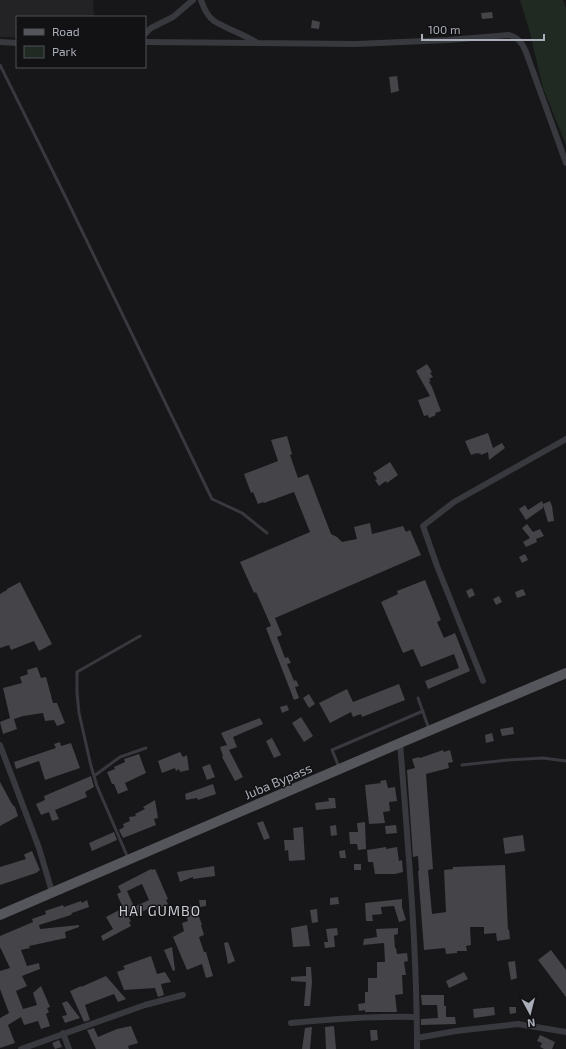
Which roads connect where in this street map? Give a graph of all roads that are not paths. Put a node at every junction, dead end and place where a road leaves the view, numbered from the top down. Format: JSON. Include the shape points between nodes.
{"nodes":[{"id":1,"x":193,"y":0,"type":"edge"},
{"id":2,"x":201,"y":0,"type":"edge"},
{"id":3,"x":146,"y":33,"type":"edge"},
{"id":4,"x":0,"y":42,"type":"edge"},
{"id":5,"x":146,"y":42,"type":"edge"},
{"id":6,"x":16,"y":43,"type":"edge"},
{"id":7,"x":258,"y":43,"type":"junction"},
{"id":8,"x":0,"y":65,"type":"edge"},
{"id":9,"x":566,"y":163,"type":"edge"},
{"id":10,"x":566,"y":439,"type":"edge"},
{"id":11,"x":267,"y":533,"type":"dead end"},
{"id":12,"x":140,"y":636,"type":"dead end"},
{"id":13,"x":566,"y":673,"type":"edge"},
{"id":14,"x":483,"y":681,"type":"dead end"},
{"id":15,"x":418,"y":698,"type":"dead end"},
{"id":16,"x":423,"y":711,"type":"junction"},
{"id":17,"x":430,"y":730,"type":"junction"},
{"id":18,"x":400,"y":743,"type":"junction"},
{"id":19,"x":0,"y":745,"type":"edge"},
{"id":20,"x":146,"y":748,"type":"dead end"},
{"id":21,"x":566,"y":761,"type":"edge"},
{"id":22,"x":462,"y":765,"type":"dead end"},
{"id":23,"x":340,"y":769,"type":"junction"},
{"id":24,"x":94,"y":776,"type":"junction"},
{"id":25,"x":129,"y":860,"type":"junction"},
{"id":26,"x":52,"y":892,"type":"junction"},
{"id":27,"x":0,"y":914,"type":"edge"},
{"id":28,"x":183,"y":995,"type":"dead end"},
{"id":29,"x":416,"y":1017,"type":"junction"},
{"id":30,"x":291,"y":1023,"type":"dead end"},
{"id":31,"x":566,"y":1032,"type":"edge"},
{"id":32,"x":63,"y":1033,"type":"junction"},
{"id":33,"x":417,"y":1038,"type":"junction"},
{"id":34,"x":21,"y":1049,"type":"edge"},
{"id":35,"x":69,"y":1049,"type":"edge"},
{"id":36,"x":417,"y":1049,"type":"edge"}],
"edges":[{"from":1,"to":3,"type":"street","via":[[174,17]]},
{"from":2,"to":7,"type":"street","via":[[204,9],[213,20]]},
{"from":4,"to":6,"type":"street"},
{"from":5,"to":7,"type":"street"},
{"from":7,"to":9,"type":"street","via":[[356,44],[514,37],[519,39],[526,52]]},
{"from":8,"to":11,"type":"lane","via":[[212,499],[242,513]]},
{"from":10,"to":14,"type":"street","via":[[454,502],[423,526]]},
{"from":12,"to":24,"type":"lane","via":[[78,672],[79,713]]},
{"from":13,"to":17,"type":"main road","name":"Juba Bypass"},
{"from":15,"to":16,"type":"lane"},
{"from":16,"to":17,"type":"lane"},
{"from":16,"to":23,"type":"lane","via":[[332,750]]},
{"from":17,"to":18,"type":"main road","name":"Juba Bypass"},
{"from":18,"to":23,"type":"main road","name":"Juba Bypass"},
{"from":18,"to":29,"type":"street","via":[[410,869]]},
{"from":19,"to":26,"type":"street","via":[[39,848]]},
{"from":20,"to":24,"type":"lane","via":[[120,757]]},
{"from":21,"to":22,"type":"lane","via":[[543,758]]},
{"from":23,"to":25,"type":"main road","name":"Juba Bypass"},
{"from":24,"to":25,"type":"lane"},
{"from":25,"to":26,"type":"main road","name":"Juba Bypass"},
{"from":26,"to":27,"type":"main road","name":"Juba Bypass"},
{"from":28,"to":32,"type":"street"},
{"from":29,"to":30,"type":"street","via":[[339,1018]]},
{"from":29,"to":33,"type":"street"},
{"from":31,"to":33,"type":"street","via":[[518,1024]]},
{"from":32,"to":34,"type":"street"},
{"from":32,"to":35,"type":"street"},
{"from":33,"to":36,"type":"street"}]}
